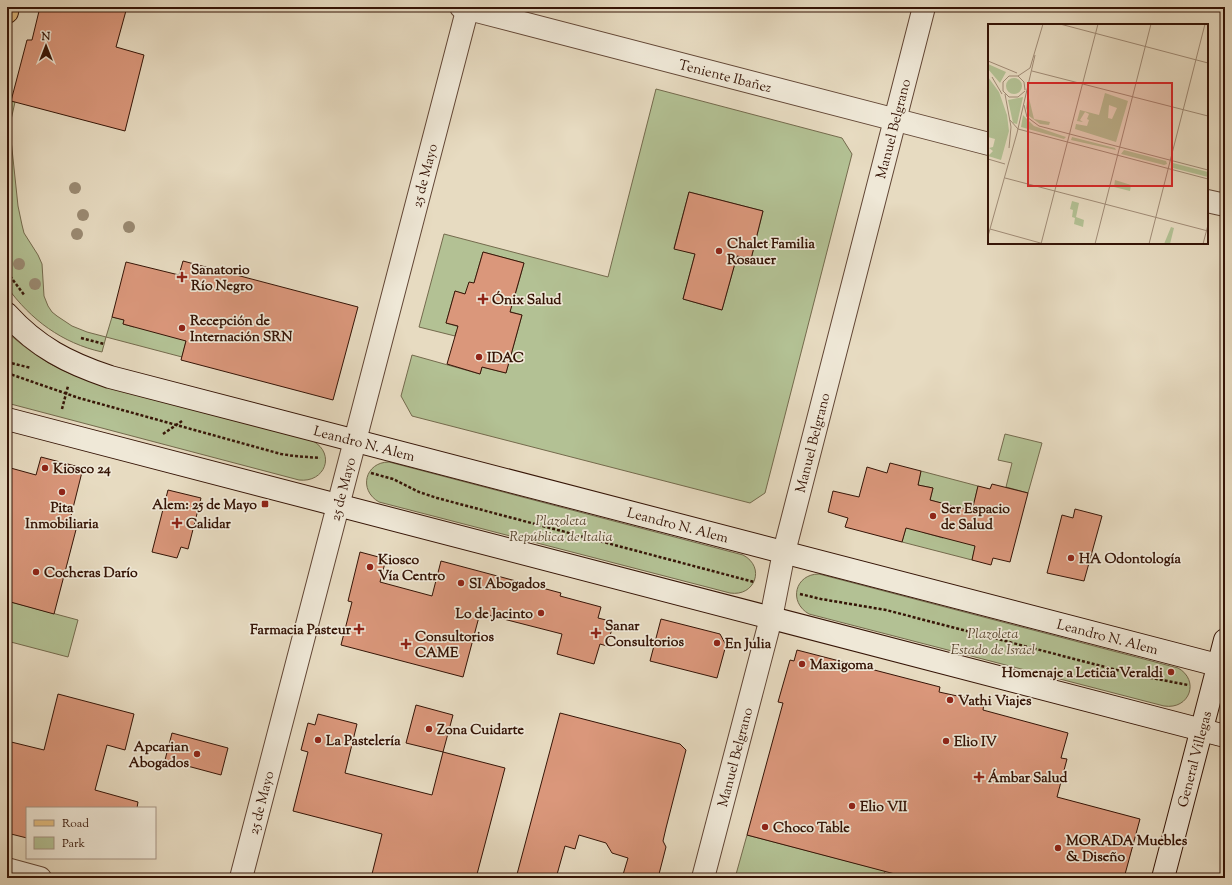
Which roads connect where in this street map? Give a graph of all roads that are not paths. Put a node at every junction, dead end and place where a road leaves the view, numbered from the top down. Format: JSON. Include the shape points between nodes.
{"nodes":[{"id":1,"x":8,"y":7,"type":"edge"},
{"id":2,"x":924,"y":7,"type":"edge"},
{"id":3,"x":465,"y":8,"type":"edge"},
{"id":4,"x":7,"y":12,"type":"edge"},
{"id":5,"x":895,"y":120,"type":"junction"},
{"id":6,"x":988,"y":144,"type":"edge"},
{"id":7,"x":1208,"y":201,"type":"edge"},
{"id":8,"x":1225,"y":206,"type":"edge"},
{"id":9,"x":7,"y":314,"type":"edge"},
{"id":10,"x":7,"y":419,"type":"edge"},
{"id":11,"x":355,"y":441,"type":"junction"},
{"id":12,"x":338,"y":506,"type":"junction"},
{"id":13,"x":784,"y":552,"type":"junction"},
{"id":14,"x":771,"y":618,"type":"junction"},
{"id":15,"x":1225,"y":640,"type":"edge"},
{"id":16,"x":1222,"y":666,"type":"edge"},
{"id":17,"x":1201,"y":730,"type":"junction"},
{"id":18,"x":1225,"y":736,"type":"edge"},
{"id":19,"x":7,"y":869,"type":"edge"},
{"id":20,"x":40,"y":878,"type":"edge"},
{"id":21,"x":241,"y":878,"type":"edge"},
{"id":22,"x":703,"y":878,"type":"edge"},
{"id":23,"x":1163,"y":878,"type":"edge"}],
"edges":[{"from":1,"to":4,"type":"main road"},
{"from":2,"to":5,"type":"street","name":"Manuel Belgrano"},
{"from":3,"to":5,"type":"street","name":"Teniente Ibañez"},
{"from":3,"to":11,"type":"street","name":"25 de Mayo"},
{"from":5,"to":6,"type":"street","name":"Teniente Ibañez"},
{"from":5,"to":13,"type":"street","name":"Manuel Belgrano"},
{"from":7,"to":8,"type":"street"},
{"from":9,"to":11,"type":"street","name":"Leandro N. Alem","via":[[49,350],[89,370]]},
{"from":10,"to":12,"type":"street"},
{"from":11,"to":12,"type":"street","name":"25 de Mayo"},
{"from":11,"to":13,"type":"street","name":"Leandro N. Alem"},
{"from":12,"to":14,"type":"street"},
{"from":12,"to":21,"type":"street","name":"25 de Mayo"},
{"from":13,"to":14,"type":"street","name":"Manuel Belgrano"},
{"from":13,"to":16,"type":"street","name":"Leandro N. Alem"},
{"from":14,"to":17,"type":"street"},
{"from":14,"to":22,"type":"street","name":"Manuel Belgrano"},
{"from":15,"to":16,"type":"street","name":"General Villegas"},
{"from":16,"to":17,"type":"street","name":"General Villegas"},
{"from":17,"to":18,"type":"street"},
{"from":17,"to":23,"type":"street","name":"General Villegas"},
{"from":19,"to":20,"type":"street"}]}
